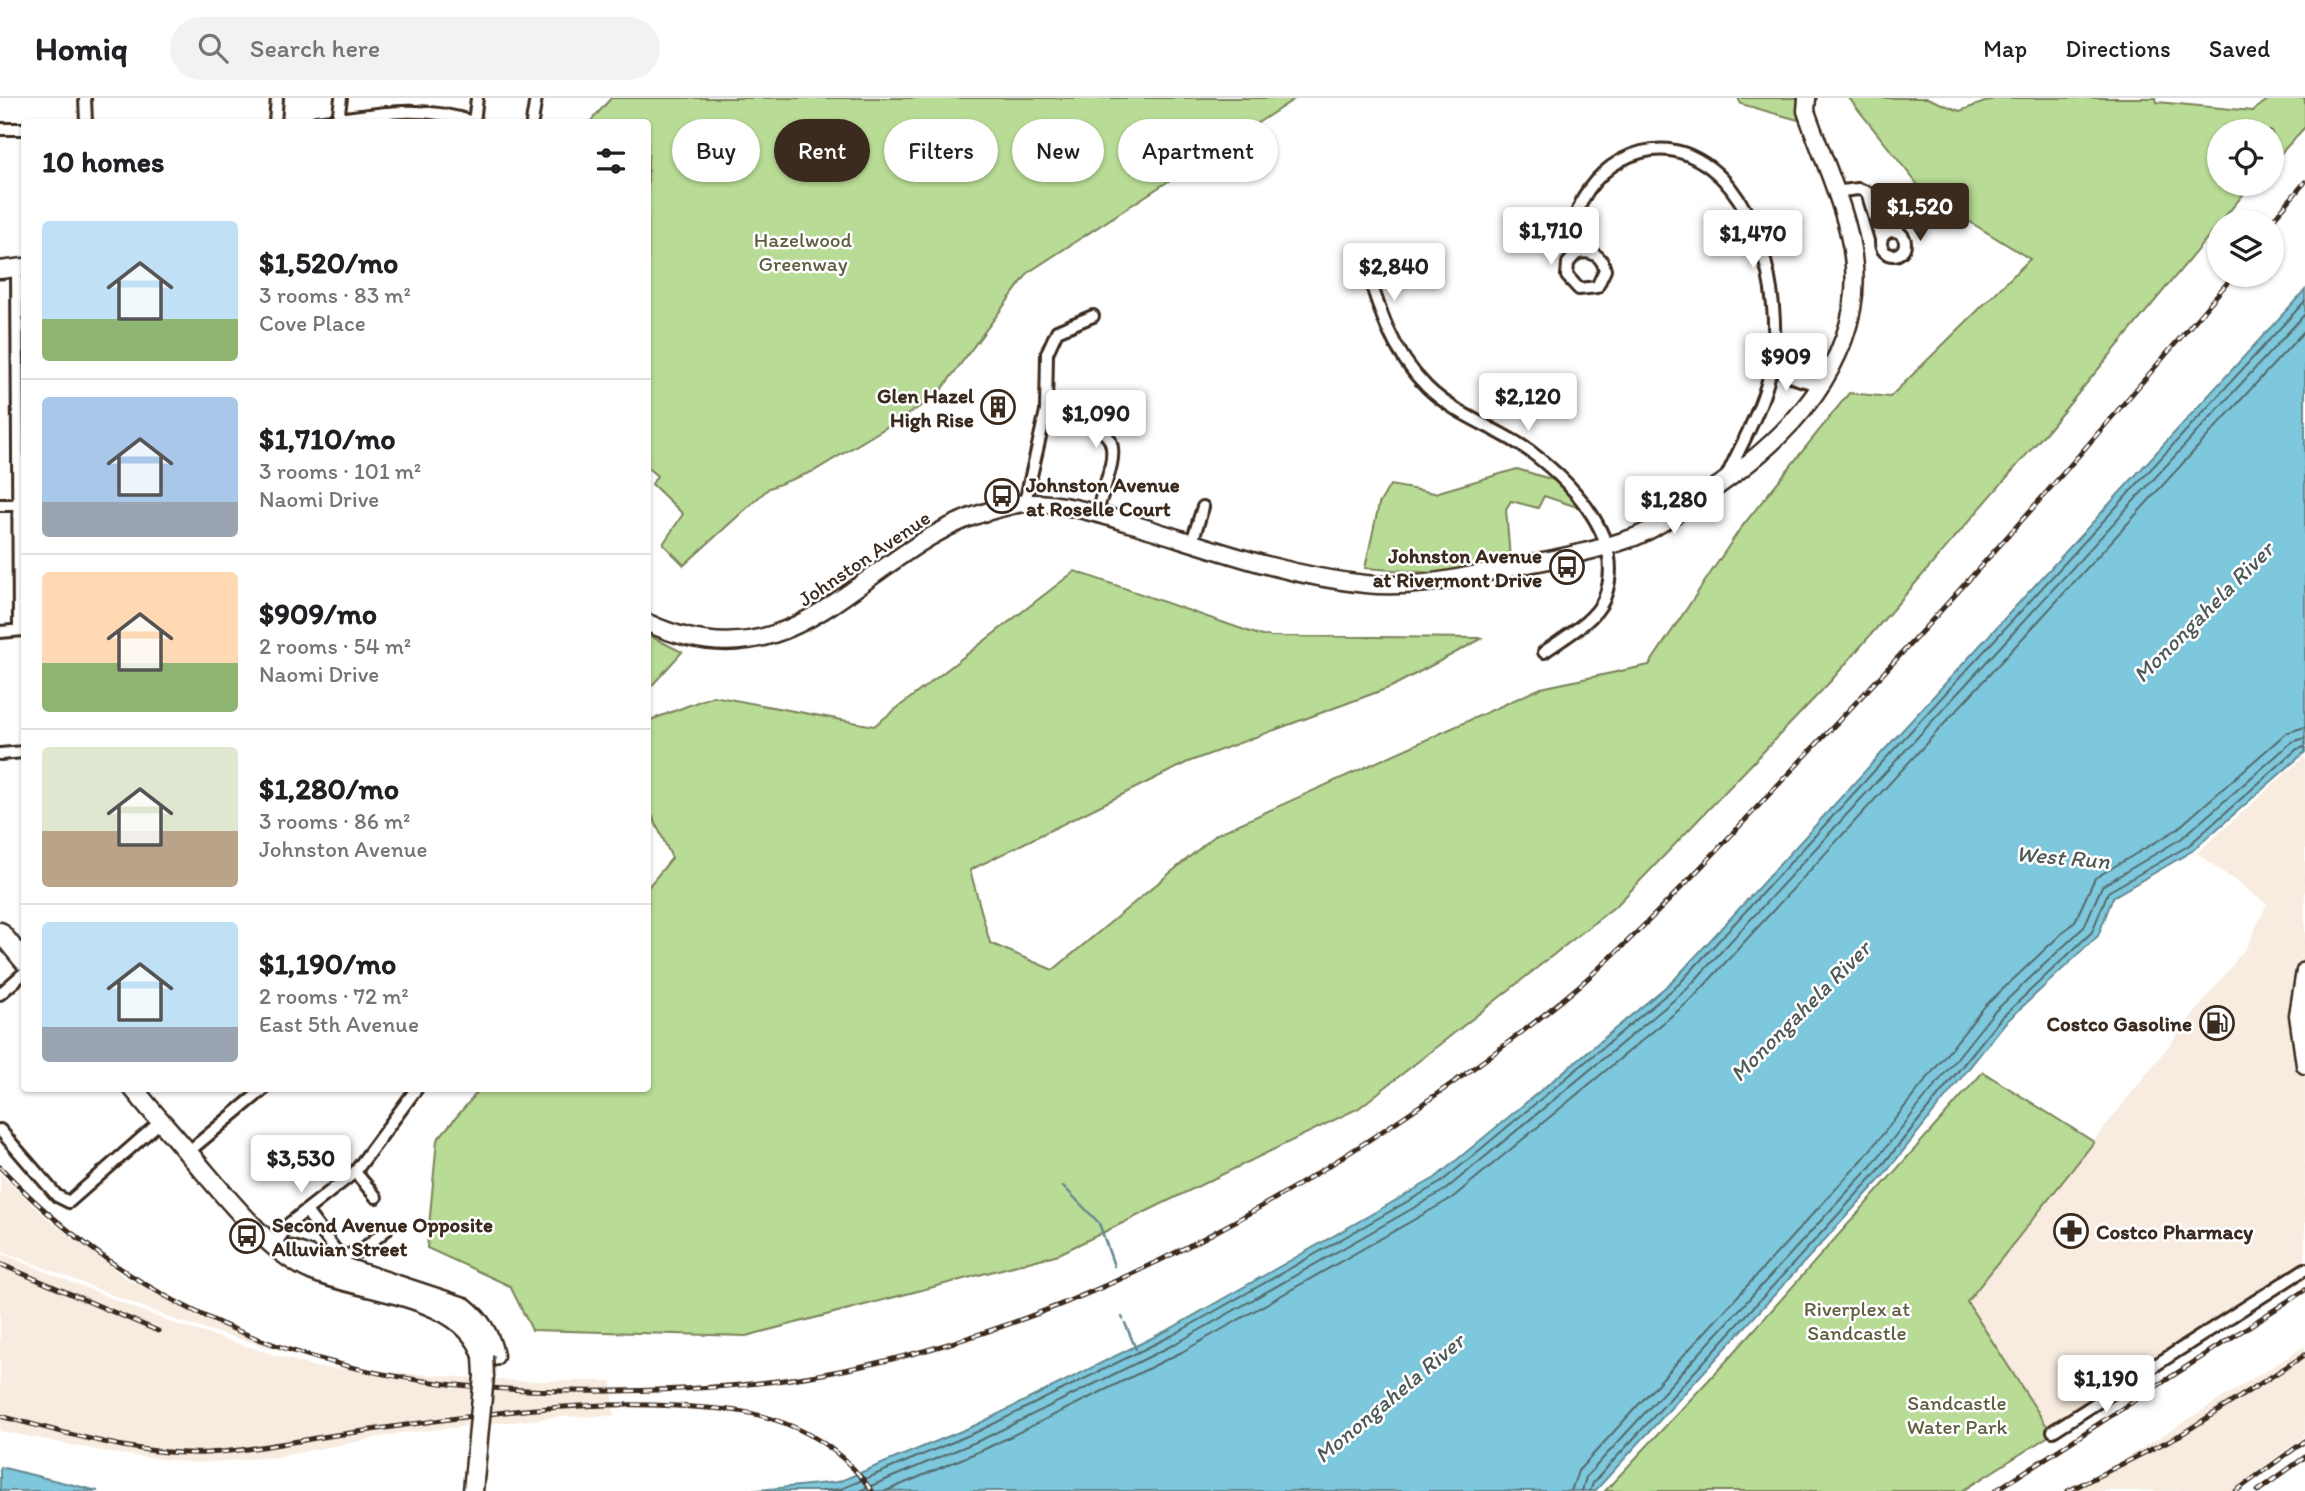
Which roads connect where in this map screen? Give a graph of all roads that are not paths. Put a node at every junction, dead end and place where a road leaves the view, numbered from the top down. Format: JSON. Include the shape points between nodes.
{"nodes":[{"id":1,"x":85,"y":98,"type":"edge"},
{"id":2,"x":277,"y":98,"type":"edge"},
{"id":3,"x":341,"y":98,"type":"edge"},
{"id":4,"x":407,"y":98,"type":"edge"},
{"id":5,"x":477,"y":98,"type":"edge"},
{"id":6,"x":536,"y":98,"type":"edge"},
{"id":7,"x":1807,"y":98,"type":"edge"},
{"id":8,"x":405,"y":110,"type":"junction"},
{"id":9,"x":86,"y":119,"type":"edge"},
{"id":10,"x":275,"y":119,"type":"edge"},
{"id":11,"x":338,"y":119,"type":"edge"},
{"id":12,"x":345,"y":119,"type":"edge"},
{"id":13,"x":464,"y":119,"type":"edge"},
{"id":14,"x":474,"y":119,"type":"edge"},
{"id":15,"x":532,"y":119,"type":"edge"},
{"id":16,"x":0,"y":129,"type":"edge"},
{"id":17,"x":21,"y":129,"type":"edge"},
{"id":18,"x":1834,"y":192,"type":"junction"},
{"id":19,"x":1886,"y":235,"type":"dead end"},
{"id":20,"x":1576,"y":254,"type":"dead end"},
{"id":21,"x":1364,"y":260,"type":"dead end"},
{"id":22,"x":21,"y":268,"type":"edge"},
{"id":23,"x":0,"y":270,"type":"edge"},
{"id":24,"x":1093,"y":316,"type":"dead end"},
{"id":25,"x":1772,"y":362,"type":"junction"},
{"id":26,"x":1821,"y":385,"type":"junction"},
{"id":27,"x":1046,"y":411,"type":"junction"},
{"id":28,"x":1724,"y":483,"type":"junction"},
{"id":29,"x":1025,"y":502,"type":"junction"},
{"id":30,"x":0,"y":505,"type":"edge"},
{"id":31,"x":21,"y":505,"type":"edge"},
{"id":32,"x":1203,"y":507,"type":"dead end"},
{"id":33,"x":1096,"y":514,"type":"junction"},
{"id":34,"x":1192,"y":542,"type":"junction"},
{"id":35,"x":1605,"y":545,"type":"junction"},
{"id":36,"x":651,"y":624,"type":"edge"},
{"id":37,"x":21,"y":630,"type":"edge"},
{"id":38,"x":0,"y":632,"type":"edge"},
{"id":39,"x":1544,"y":652,"type":"dead end"},
{"id":40,"x":21,"y":752,"type":"edge"},
{"id":41,"x":0,"y":754,"type":"edge"},
{"id":42,"x":0,"y":932,"type":"edge"},
{"id":43,"x":21,"y":957,"type":"edge"},
{"id":44,"x":2305,"y":971,"type":"edge"},
{"id":45,"x":21,"y":976,"type":"edge"},
{"id":46,"x":0,"y":994,"type":"edge"},
{"id":47,"x":2305,"y":1065,"type":"edge"},
{"id":48,"x":136,"y":1092,"type":"edge"},
{"id":49,"x":260,"y":1092,"type":"edge"},
{"id":50,"x":413,"y":1092,"type":"edge"},
{"id":51,"x":160,"y":1122,"type":"junction"},
{"id":52,"x":0,"y":1130,"type":"edge"},
{"id":53,"x":188,"y":1152,"type":"junction"},
{"id":54,"x":355,"y":1172,"type":"junction"},
{"id":55,"x":376,"y":1197,"type":"dead end"},
{"id":56,"x":306,"y":1211,"type":"junction"},
{"id":57,"x":386,"y":1230,"type":"dead end"},
{"id":58,"x":275,"y":1244,"type":"junction"},
{"id":59,"x":2305,"y":1269,"type":"edge"},
{"id":60,"x":489,"y":1356,"type":"junction"},
{"id":61,"x":2053,"y":1431,"type":"dead end"},
{"id":62,"x":473,"y":1491,"type":"edge"},
{"id":63,"x":484,"y":1491,"type":"edge"}],
"edges":[{"from":1,"to":9,"type":"street"},
{"from":2,"to":10,"type":"street"},
{"from":3,"to":11,"type":"street"},
{"from":4,"to":8,"type":"street"},
{"from":5,"to":14,"type":"street"},
{"from":6,"to":15,"type":"street"},
{"from":7,"to":18,"type":"street","name":"Johnston Avenue","via":[[1806,111]]},
{"from":8,"to":12,"type":"street"},
{"from":8,"to":13,"type":"street","via":[[442,112]]},
{"from":16,"to":17,"type":"street"},
{"from":18,"to":19,"type":"street","via":[[1858,188],[1867,192]]},
{"from":18,"to":26,"type":"street","name":"Johnston Avenue","via":[[1850,233],[1855,278],[1843,341]]},
{"from":20,"to":25,"type":"street","via":[[1578,206],[1593,182],[1616,162],[1640,153],[1664,149],[1687,155],[1706,166],[1736,197],[1756,234],[1770,270]]},
{"from":21,"to":35,"type":"street","via":[[1381,317],[1400,355],[1444,401],[1530,452],[1573,489],[1594,517]]},
{"from":22,"to":23,"type":"street"},
{"from":24,"to":27,"type":"street","via":[[1058,331],[1047,353]]},
{"from":25,"to":26,"type":"street","via":[[1796,380]]},
{"from":25,"to":28,"type":"street","via":[[1756,416]]},
{"from":26,"to":28,"type":"street","name":"Johnston Avenue","via":[[1759,457]]},
{"from":27,"to":29,"type":"street"},
{"from":27,"to":33,"type":"street","via":[[1089,422],[1108,436],[1112,463]]},
{"from":28,"to":35,"type":"street","name":"Johnston Avenue","via":[[1632,538]]},
{"from":29,"to":33,"type":"street","name":"Johnston Avenue"},
{"from":29,"to":36,"type":"street","name":"Johnston Avenue","via":[[974,515],[933,534],[807,622],[771,636],[694,639]]},
{"from":30,"to":31,"type":"street"},
{"from":32,"to":34,"type":"street"},
{"from":33,"to":34,"type":"street","name":"Johnston Avenue"},
{"from":34,"to":35,"type":"street","name":"Johnston Avenue","via":[[1307,577],[1370,585],[1428,584],[1570,557]]},
{"from":35,"to":39,"type":"street","via":[[1608,575],[1604,600]]},
{"from":37,"to":38,"type":"street"},
{"from":40,"to":41,"type":"street"},
{"from":42,"to":43,"type":"main road"},
{"from":44,"to":47,"type":"street","via":[[2298,1015]]},
{"from":45,"to":46,"type":"street"},
{"from":48,"to":51,"type":"main road"},
{"from":49,"to":53,"type":"street"},
{"from":50,"to":54,"type":"street"},
{"from":51,"to":52,"type":"street","via":[[66,1202]]},
{"from":51,"to":53,"type":"main road"},
{"from":53,"to":58,"type":"main road","via":[[235,1208]]},
{"from":54,"to":55,"type":"street"},
{"from":54,"to":56,"type":"street"},
{"from":56,"to":57,"type":"street","via":[[336,1251],[345,1256],[362,1250]]},
{"from":56,"to":58,"type":"street"},
{"from":58,"to":60,"type":"main road","via":[[295,1263],[312,1270],[447,1313],[472,1332]]},
{"from":59,"to":61,"type":"street"},
{"from":60,"to":62,"type":"main road","bridge":true},
{"from":60,"to":63,"type":"main road","via":[[494,1405]]}]}
